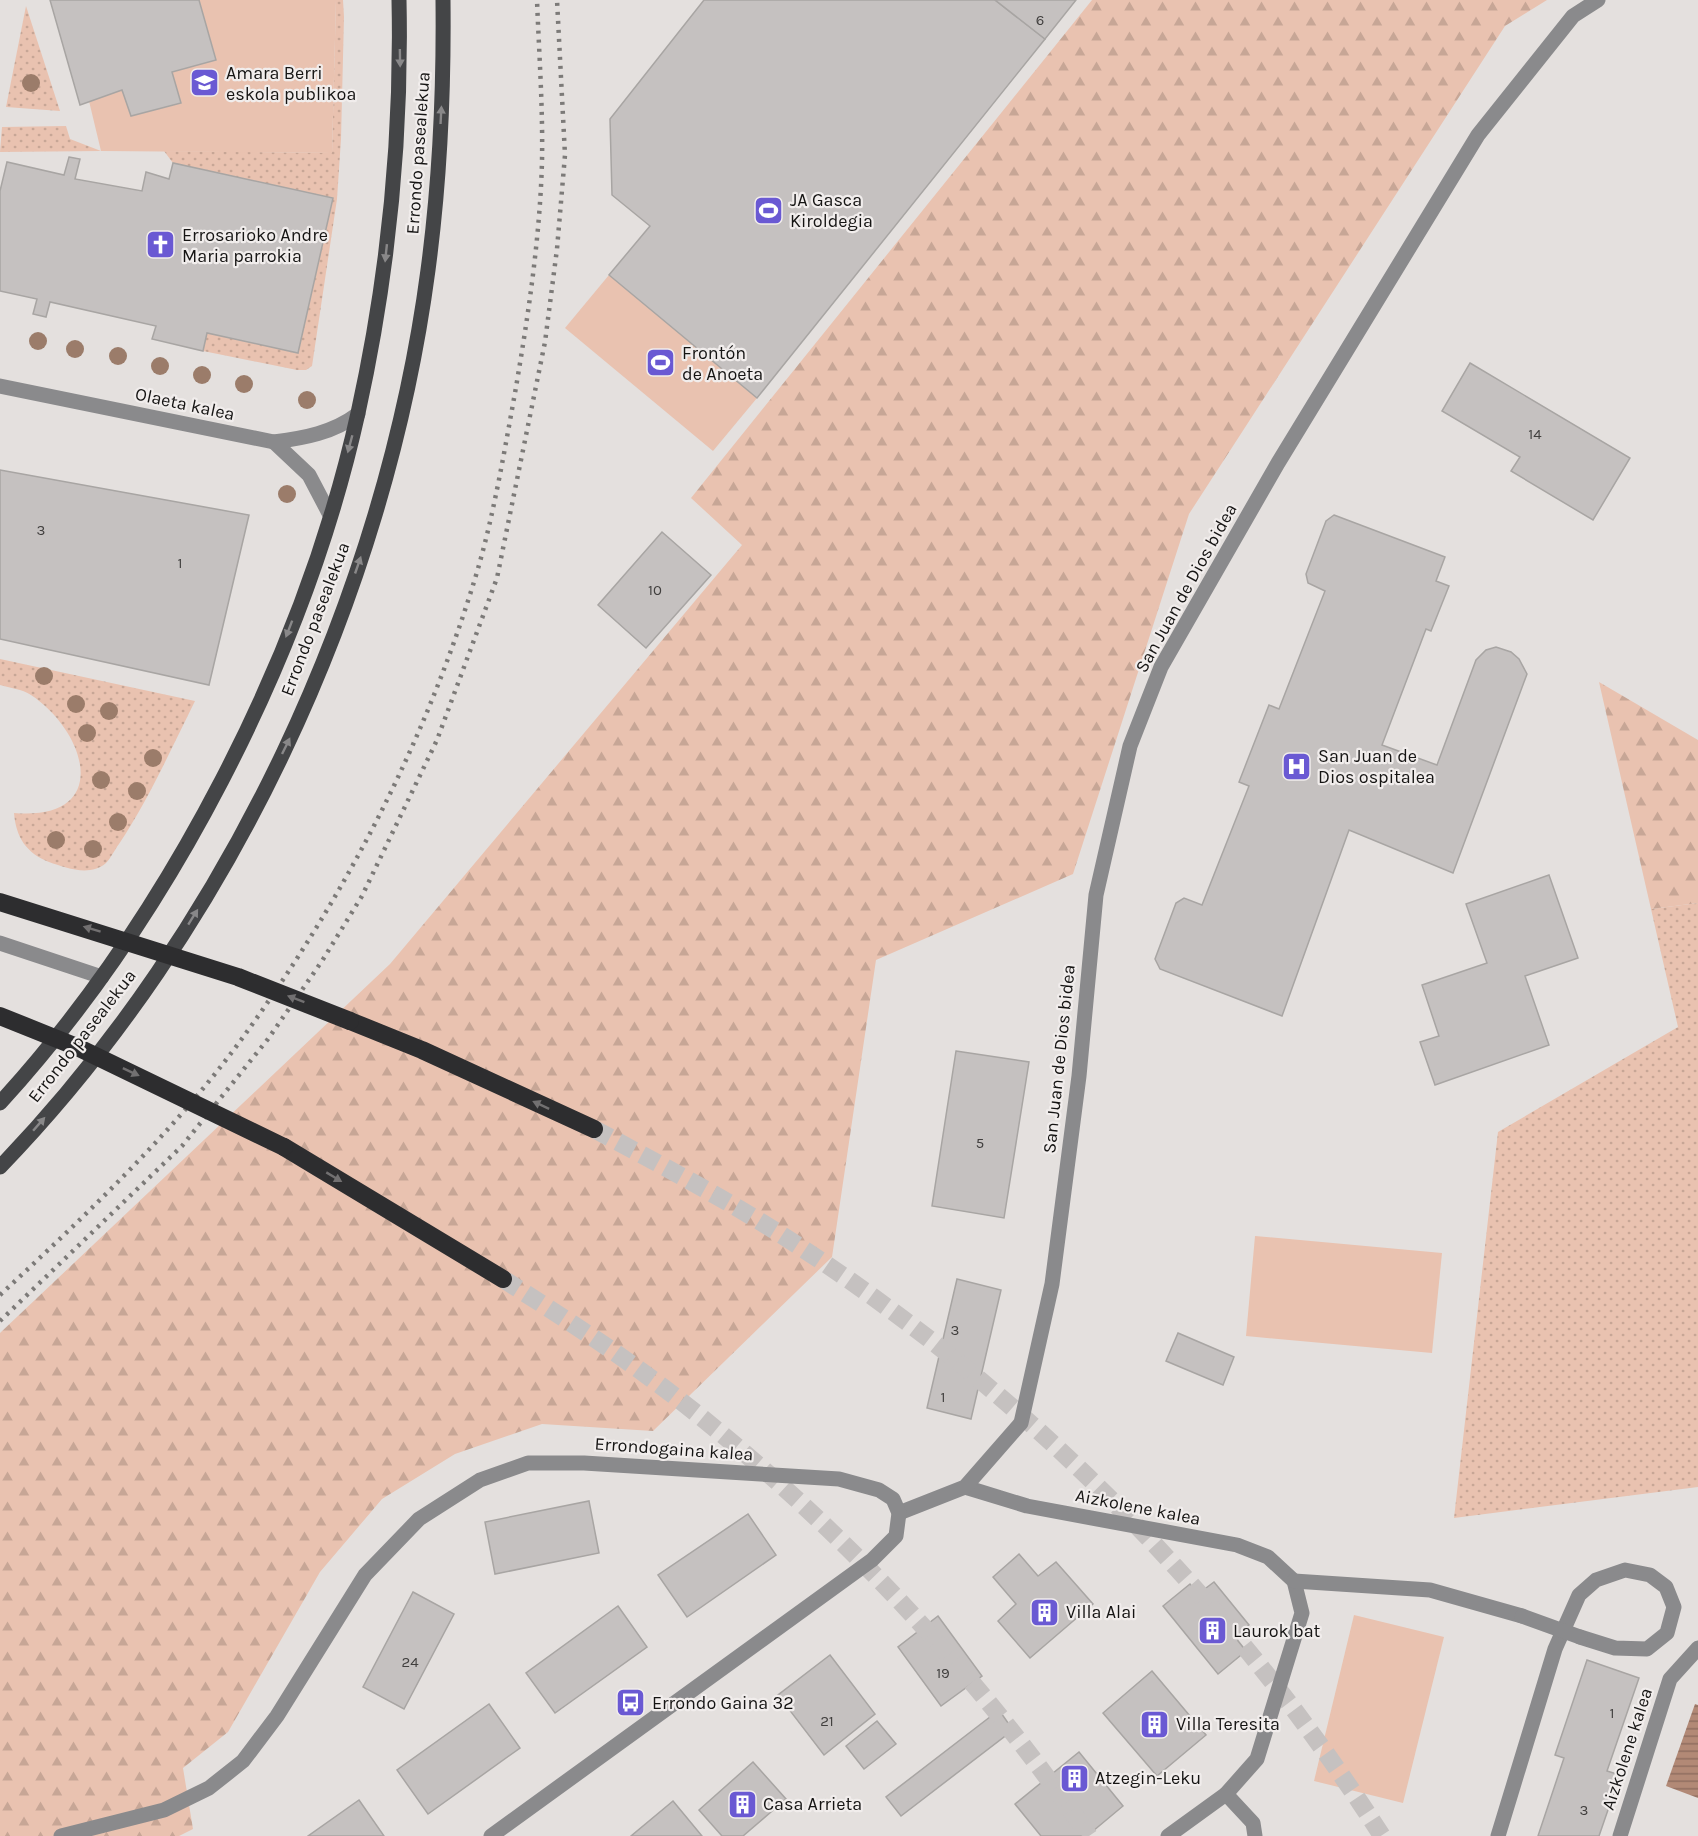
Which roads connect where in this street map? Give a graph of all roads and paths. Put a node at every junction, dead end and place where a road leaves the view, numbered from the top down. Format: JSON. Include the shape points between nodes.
{"nodes":[{"id":1,"x":399,"y":0,"type":"edge"},
{"id":2,"x":443,"y":0,"type":"edge"},
{"id":3,"x":1598,"y":0,"type":"edge"},
{"id":4,"x":0,"y":386,"type":"edge"},
{"id":5,"x":358,"y":414,"type":"junction"},
{"id":6,"x":274,"y":442,"type":"junction"},
{"id":7,"x":330,"y":515,"type":"junction"},
{"id":8,"x":0,"y":902,"type":"edge"},
{"id":9,"x":0,"y":943,"type":"edge"},
{"id":10,"x":102,"y":977,"type":"junction"},
{"id":11,"x":0,"y":1016,"type":"edge"},
{"id":12,"x":0,"y":1103,"type":"edge"},
{"id":13,"x":594,"y":1130,"type":"tunnel mouth"},
{"id":14,"x":0,"y":1167,"type":"edge"},
{"id":15,"x":503,"y":1279,"type":"tunnel mouth"},
{"id":16,"x":965,"y":1487,"type":"junction"},
{"id":17,"x":899,"y":1513,"type":"junction"},
{"id":18,"x":1294,"y":1581,"type":"junction"},
{"id":19,"x":1698,"y":1648,"type":"edge"},
{"id":20,"x":1226,"y":1794,"type":"junction"},
{"id":21,"x":61,"y":1836,"type":"edge"},
{"id":22,"x":491,"y":1836,"type":"edge"},
{"id":23,"x":1168,"y":1836,"type":"edge"},
{"id":24,"x":1255,"y":1836,"type":"edge"},
{"id":25,"x":1498,"y":1836,"type":"edge"},
{"id":26,"x":1620,"y":1836,"type":"edge"}],
"edges":[{"from":1,"to":5,"type":"main road","name":"Errondo pasealekua","one_way":true,"via":[[401,77],[394,179],[385,268]]},
{"from":14,"to":2,"type":"main road","name":"Errondo pasealekua","one_way":true,"via":[[78,1078],[193,917],[288,742],[327,651],[389,463],[413,357],[428,271],[438,173],[444,75]]},
{"from":3,"to":16,"type":"street","name":"San Juan de Dios bidea","via":[[1573,16],[1478,135],[1278,463],[1161,667],[1130,746],[1096,895],[1079,1076],[1052,1284],[1020,1423]]},
{"from":4,"to":6,"type":"street","name":"Olaeta kalea"},
{"from":5,"to":6,"type":"street","name":"Olaeta kalea","via":[[344,425],[318,434]]},
{"from":5,"to":7,"type":"main road","name":"Errondo pasealekua","one_way":true},
{"from":6,"to":7,"type":"street","via":[[309,476]]},
{"from":7,"to":10,"type":"main road","name":"Errondo pasealekua","one_way":true,"via":[[288,633],[251,720],[206,811]]},
{"from":13,"to":8,"type":"highway","one_way":true,"bridge":true,"via":[[422,1050],[238,977]]},
{"from":9,"to":10,"type":"street"},
{"from":10,"to":12,"type":"main road","name":"Errondo pasealekua","via":[[42,1057]]},
{"from":11,"to":15,"type":"highway","one_way":true,"bridge":true,"via":[[98,1057],[284,1147]]},
{"from":16,"to":17,"type":"street","name":"San Juan de Dios bidea"},
{"from":16,"to":18,"type":"street","name":"Aizkolene kalea","via":[[1027,1506],[1237,1545],[1268,1557]]},
{"from":17,"to":21,"type":"street","name":"Errondogaina kalea","via":[[893,1499],[879,1490],[839,1479],[584,1462],[528,1463],[480,1480],[419,1519],[365,1575],[277,1716],[243,1761],[209,1788],[164,1810]]},
{"from":17,"to":22,"type":"street","via":[[896,1536],[872,1560]]},
{"from":18,"to":20,"type":"street","via":[[1302,1613],[1257,1759]]},
{"from":18,"to":25,"type":"street","bridge":true,"via":[[1430,1590],[1522,1616],[1580,1637],[1615,1648],[1647,1649],[1667,1633],[1674,1606],[1666,1587],[1650,1575],[1625,1570],[1596,1580],[1579,1595],[1555,1649]]},
{"from":19,"to":26,"type":"street","name":"Aizkolene kalea","via":[[1670,1679]]},
{"from":20,"to":23,"type":"street"},
{"from":20,"to":24,"type":"street","via":[[1252,1824]]}]}
